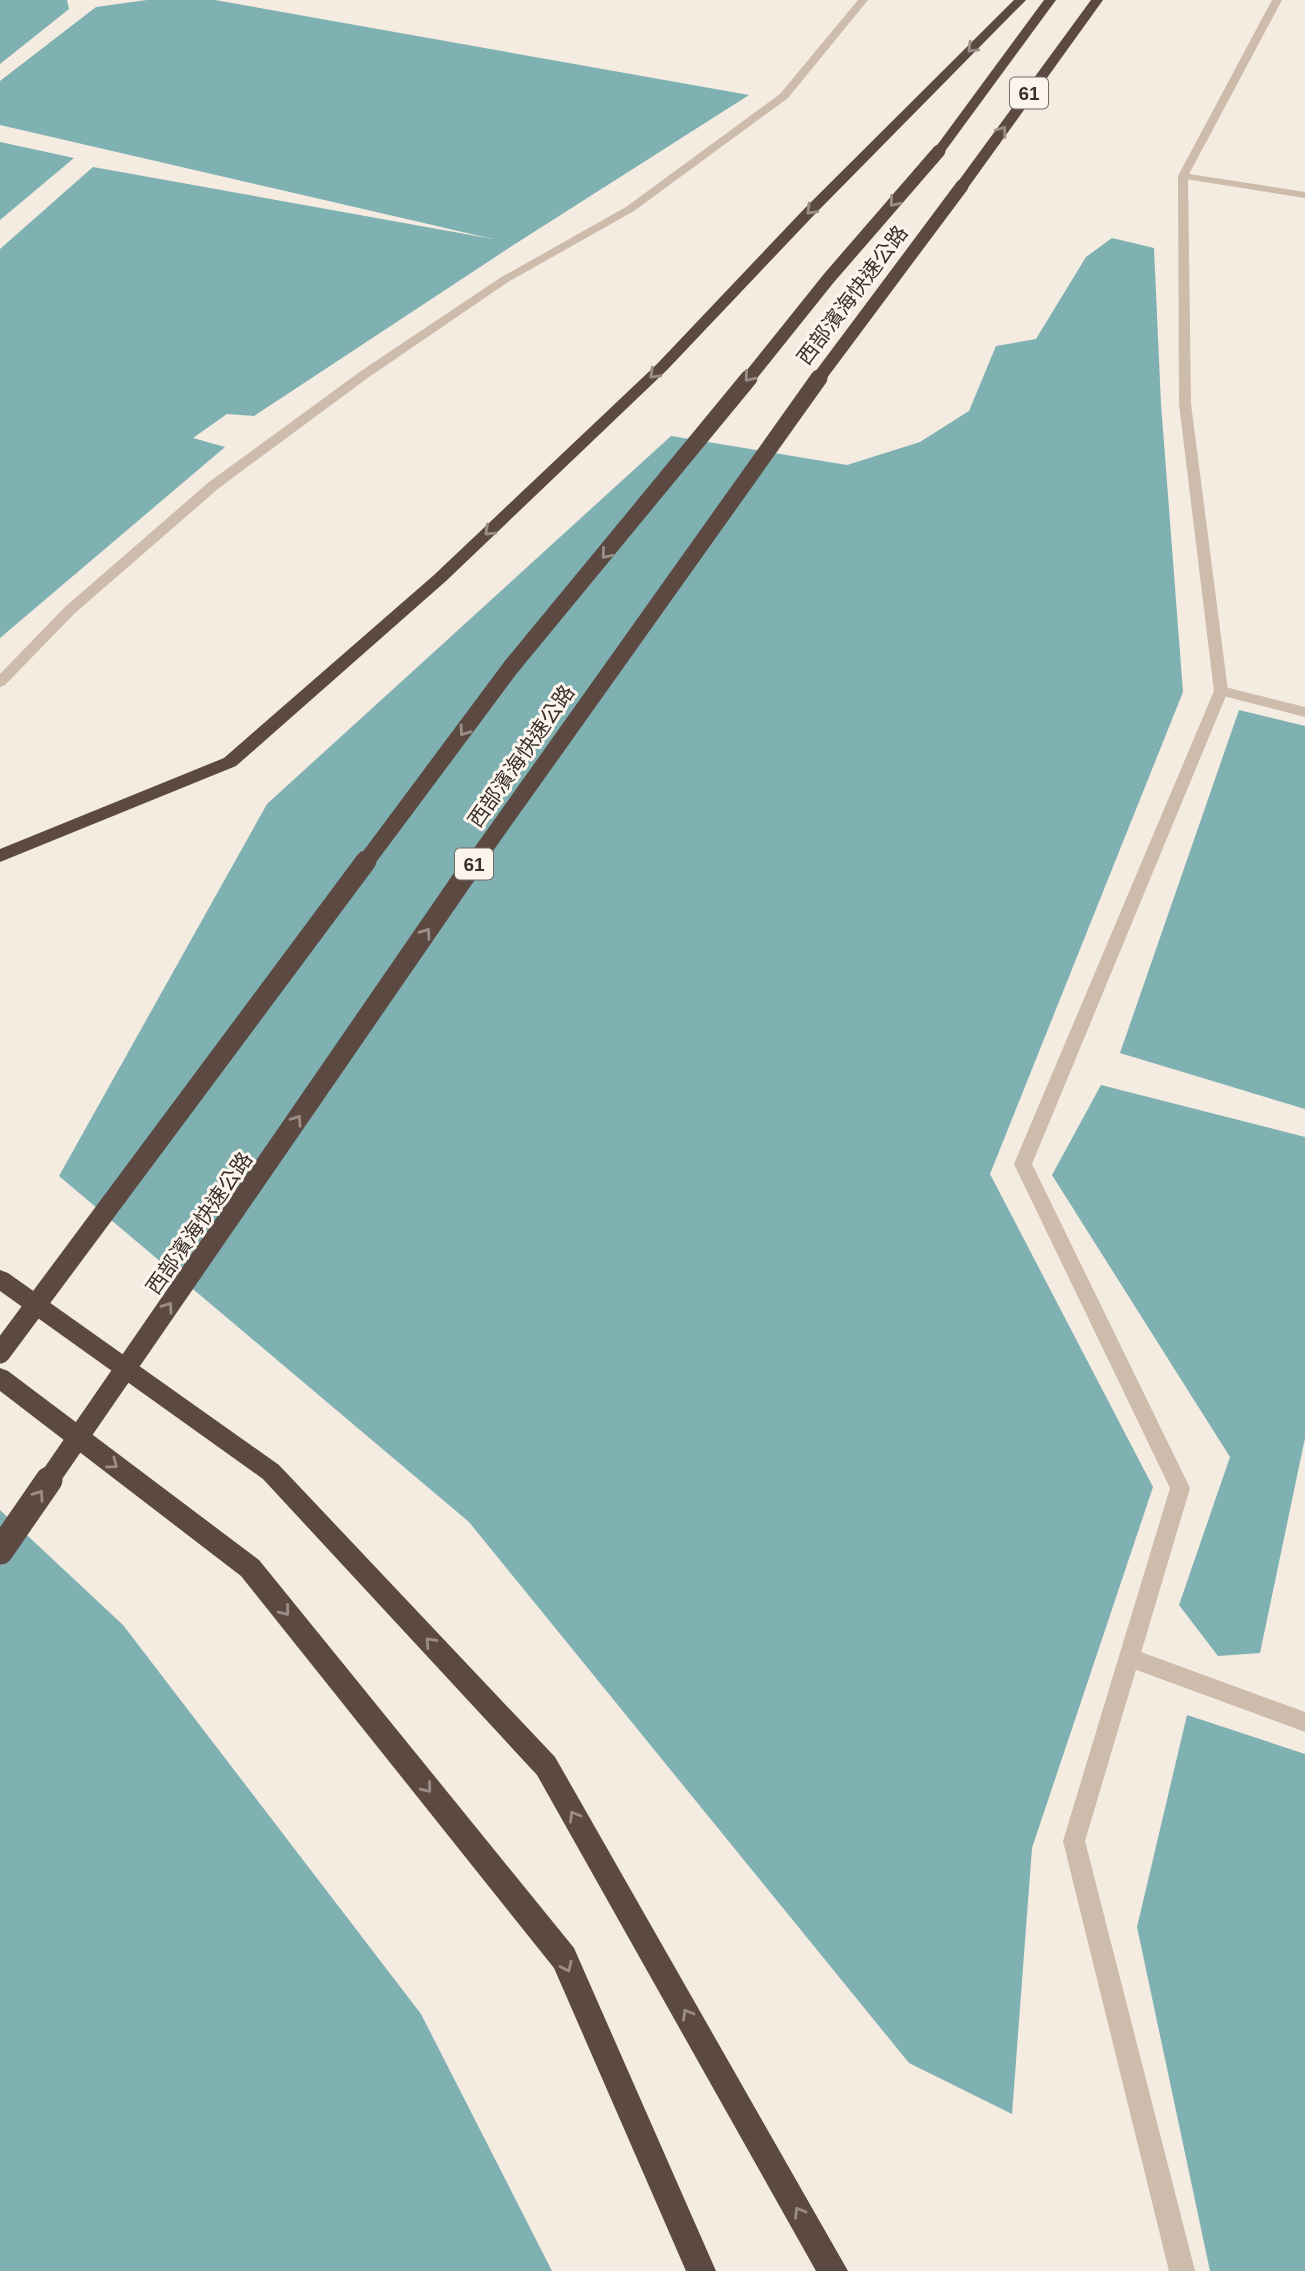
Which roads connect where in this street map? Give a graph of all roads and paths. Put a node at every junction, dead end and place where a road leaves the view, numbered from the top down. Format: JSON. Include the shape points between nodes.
{"nodes":[{"id":1,"x":863,"y":0,"type":"edge"},
{"id":2,"x":1020,"y":0,"type":"edge"},
{"id":3,"x":1050,"y":0,"type":"edge"},
{"id":4,"x":1097,"y":0,"type":"edge"},
{"id":5,"x":1277,"y":0,"type":"edge"},
{"id":6,"x":1183,"y":176,"type":"junction"},
{"id":7,"x":1305,"y":195,"type":"edge"},
{"id":8,"x":0,"y":682,"type":"edge"},
{"id":9,"x":1221,"y":691,"type":"junction"},
{"id":10,"x":1305,"y":712,"type":"edge"},
{"id":11,"x":0,"y":856,"type":"edge"},
{"id":12,"x":0,"y":1279,"type":"edge"},
{"id":13,"x":0,"y":1353,"type":"edge"},
{"id":14,"x":0,"y":1378,"type":"edge"},
{"id":15,"x":0,"y":1551,"type":"edge"},
{"id":16,"x":1130,"y":1658,"type":"junction"},
{"id":17,"x":1305,"y":1722,"type":"edge"},
{"id":18,"x":701,"y":2271,"type":"edge"},
{"id":19,"x":833,"y":2271,"type":"edge"},
{"id":20,"x":1182,"y":2271,"type":"edge"}],
"edges":[{"from":1,"to":8,"type":"street","via":[[783,96],[630,209],[504,279],[214,485],[70,610]]},
{"from":2,"to":11,"type":"highway","one_way":true,"via":[[652,376],[440,578],[230,762]]},
{"from":3,"to":13,"type":"highway","name":"西部濱海快速公路","number":"61","one_way":true,"bridge":true,"via":[[939,150],[511,667]]},
{"from":15,"to":4,"type":"highway","name":"西部濱海快速公路","number":"61","one_way":true,"bridge":true,"via":[[555,746]]},
{"from":5,"to":6,"type":"street"},
{"from":6,"to":7,"type":"street"},
{"from":6,"to":9,"type":"street","via":[[1185,404]]},
{"from":9,"to":10,"type":"street"},
{"from":9,"to":16,"type":"street","via":[[1023,1164],[1180,1488]]},
{"from":19,"to":12,"type":"highway","one_way":true,"via":[[546,1766],[271,1472]]},
{"from":14,"to":18,"type":"highway","one_way":true,"via":[[250,1568],[564,1958]]},
{"from":16,"to":17,"type":"street"},
{"from":16,"to":20,"type":"street","via":[[1074,1841]]}]}
